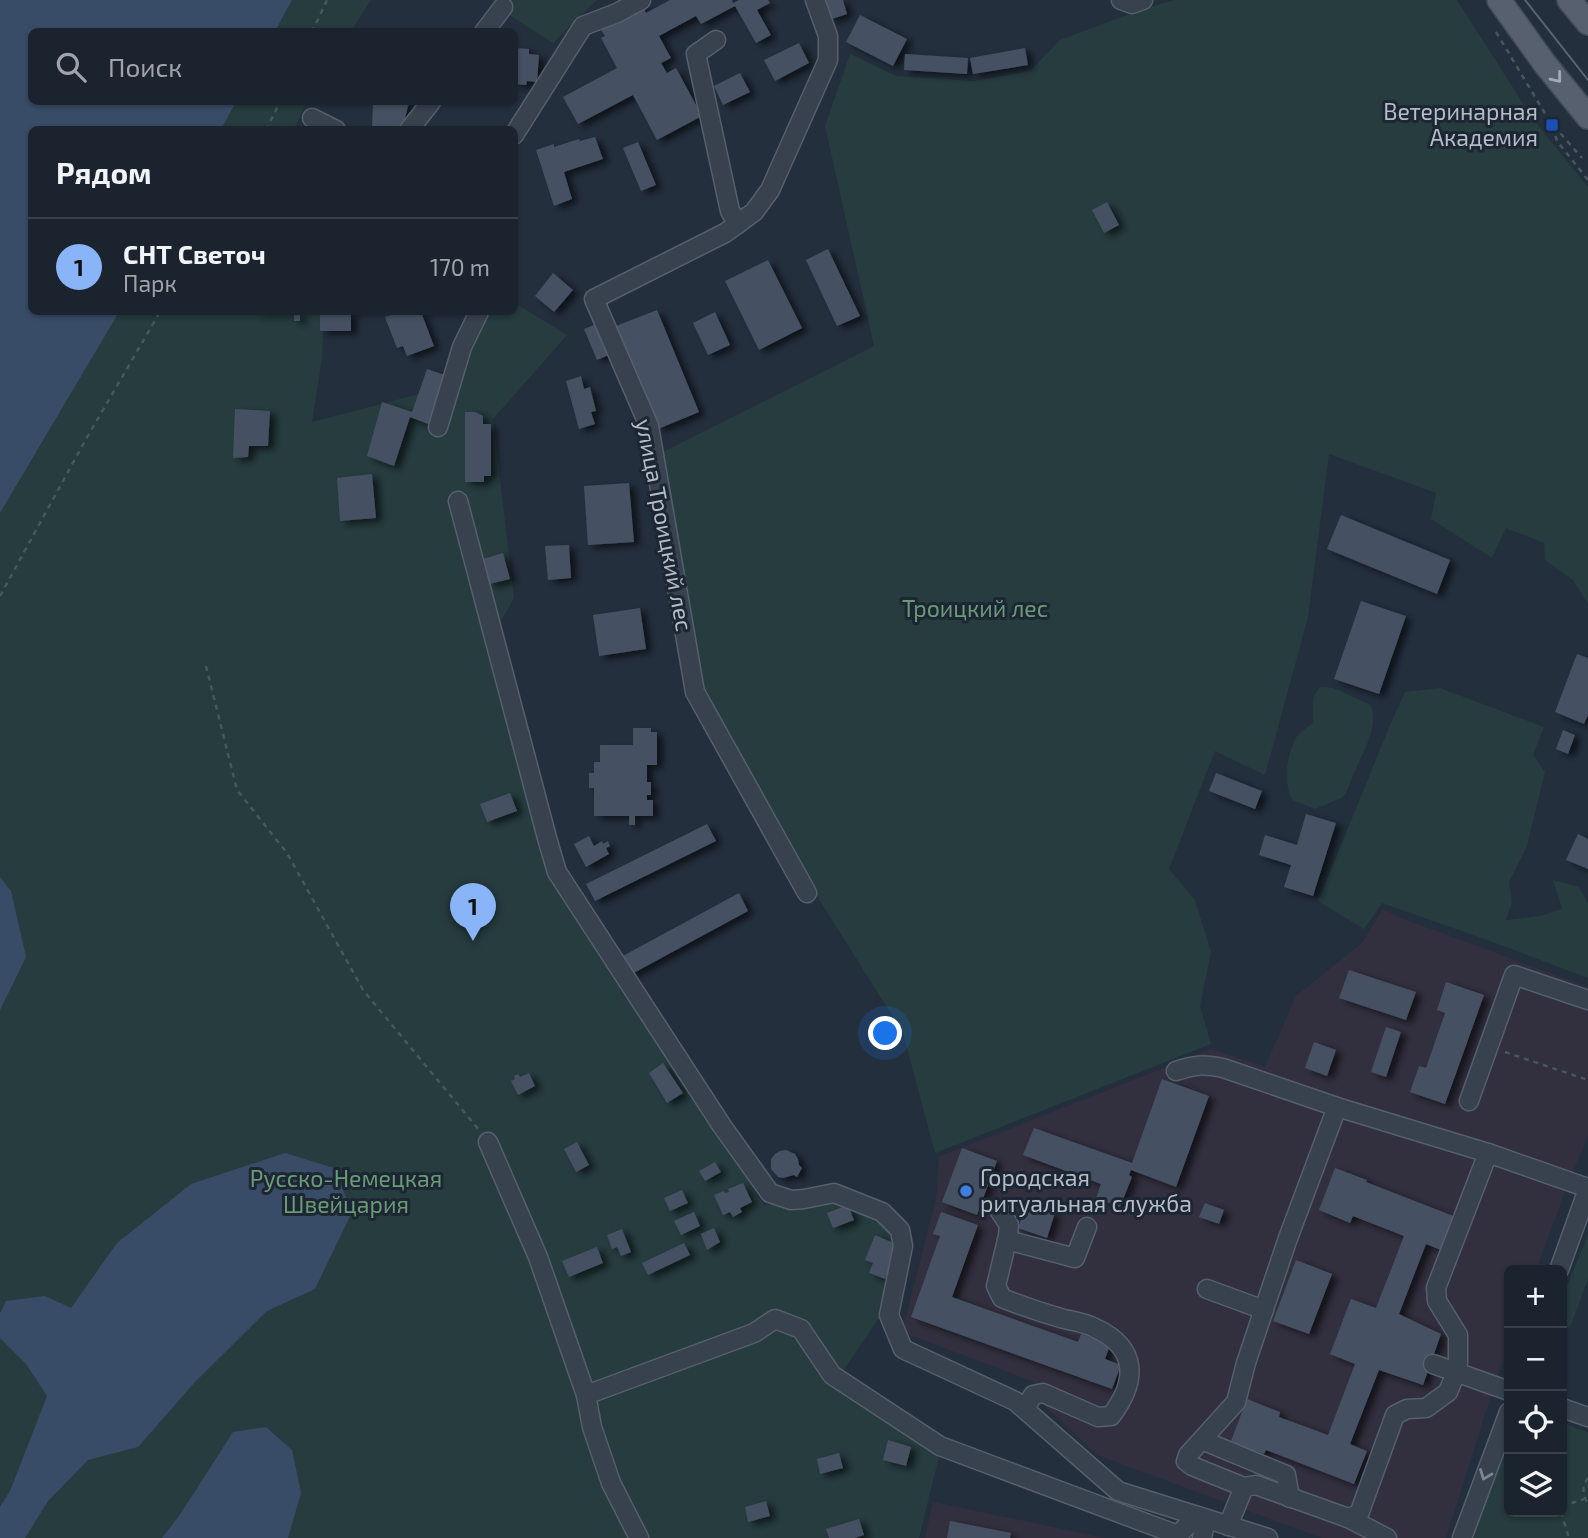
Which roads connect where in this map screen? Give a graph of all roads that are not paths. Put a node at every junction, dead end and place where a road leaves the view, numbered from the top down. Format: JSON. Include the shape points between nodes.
{"nodes":[{"id":1,"x":641,"y":0,"type":"edge"},
{"id":2,"x":815,"y":0,"type":"edge"},
{"id":3,"x":1121,"y":0,"type":"edge"},
{"id":4,"x":1143,"y":0,"type":"edge"},
{"id":5,"x":1499,"y":0,"type":"edge"},
{"id":6,"x":1569,"y":0,"type":"edge"},
{"id":7,"x":503,"y":7,"type":"dead end"},
{"id":8,"x":1588,"y":23,"type":"edge"},
{"id":9,"x":487,"y":28,"type":"edge"},
{"id":10,"x":716,"y":40,"type":"dead end"},
{"id":11,"x":429,"y":105,"type":"edge"},
{"id":12,"x":1588,"y":117,"type":"edge"},
{"id":13,"x":312,"y":118,"type":"dead end"},
{"id":14,"x":328,"y":126,"type":"edge"},
{"id":15,"x":412,"y":126,"type":"edge"},
{"id":16,"x":518,"y":129,"type":"edge"},
{"id":17,"x":737,"y":224,"type":"junction"},
{"id":18,"x":477,"y":315,"type":"edge"},
{"id":19,"x":438,"y":427,"type":"dead end"},
{"id":20,"x":458,"y":501,"type":"dead end"},
{"id":21,"x":807,"y":893,"type":"dead end"},
{"id":22,"x":1588,"y":1000,"type":"edge"},
{"id":23,"x":1175,"y":1071,"type":"dead end"},
{"id":24,"x":1469,"y":1101,"type":"dead end"},
{"id":25,"x":1337,"y":1107,"type":"junction"},
{"id":26,"x":488,"y":1142,"type":"road end"},
{"id":27,"x":1488,"y":1153,"type":"junction"},
{"id":28,"x":1588,"y":1188,"type":"edge"},
{"id":29,"x":999,"y":1210,"type":"dead end"},
{"id":30,"x":1087,"y":1227,"type":"dead end"},
{"id":31,"x":1007,"y":1240,"type":"junction"},
{"id":32,"x":1561,"y":1265,"type":"edge"},
{"id":33,"x":1207,"y":1289,"type":"dead end"},
{"id":34,"x":1264,"y":1310,"type":"junction"},
{"id":35,"x":1433,"y":1364,"type":"dead end"},
{"id":36,"x":1455,"y":1372,"type":"junction"},
{"id":37,"x":1504,"y":1389,"type":"edge"},
{"id":38,"x":586,"y":1395,"type":"junction"},
{"id":39,"x":1025,"y":1409,"type":"junction"},
{"id":40,"x":1567,"y":1410,"type":"edge"},
{"id":41,"x":1588,"y":1417,"type":"edge"},
{"id":42,"x":1504,"y":1425,"type":"edge"},
{"id":43,"x":1202,"y":1440,"type":"junction"},
{"id":44,"x":1244,"y":1487,"type":"junction"},
{"id":45,"x":1290,"y":1497,"type":"junction"},
{"id":46,"x":1202,"y":1518,"type":"junction"},
{"id":47,"x":1349,"y":1518,"type":"junction"},
{"id":48,"x":1228,"y":1526,"type":"junction"},
{"id":49,"x":639,"y":1538,"type":"edge"},
{"id":50,"x":1202,"y":1538,"type":"edge"},
{"id":51,"x":1268,"y":1538,"type":"edge"},
{"id":52,"x":1387,"y":1538,"type":"edge"},
{"id":53,"x":1462,"y":1538,"type":"edge"}],
"edges":[{"from":1,"to":16,"type":"street","via":[[583,26]]},
{"from":2,"to":17,"type":"street","name":"улица Троицкий лес","via":[[828,36],[828,60],[770,190],[754,212]]},
{"from":3,"to":4,"type":"street","via":[[1132,4]]},
{"from":5,"to":12,"type":"main road","one_way":true},
{"from":6,"to":8,"type":"main road"},
{"from":7,"to":9,"type":"street"},
{"from":10,"to":17,"type":"street","via":[[696,54],[730,211]]},
{"from":11,"to":15,"type":"street"},
{"from":13,"to":14,"type":"street"},
{"from":17,"to":21,"type":"street","name":"улица Троицкий лес","via":[[594,299],[649,426],[695,692]]},
{"from":18,"to":19,"type":"street","via":[[461,347]]},
{"from":20,"to":39,"type":"street","via":[[557,873],[770,1194],[791,1200],[834,1193],[882,1212],[900,1230],[903,1246],[889,1315],[903,1349]]},
{"from":22,"to":24,"type":"street","via":[[1514,975]]},
{"from":23,"to":25,"type":"street","via":[[1195,1065],[1223,1068]]},
{"from":25,"to":27,"type":"street"},
{"from":25,"to":34,"type":"street"},
{"from":26,"to":38,"type":"street","via":[[538,1257]]},
{"from":27,"to":28,"type":"street"},
{"from":27,"to":36,"type":"street","via":[[1436,1287],[1437,1301],[1458,1335]]},
{"from":28,"to":32,"type":"street"},
{"from":29,"to":31,"type":"street","via":[[1009,1225]]},
{"from":30,"to":31,"type":"street","via":[[1075,1258]]},
{"from":31,"to":39,"type":"street","via":[[996,1286],[1002,1297],[1095,1328],[1116,1341],[1131,1369],[1122,1402],[1111,1416],[1098,1417],[1043,1393],[1033,1395]]},
{"from":33,"to":34,"type":"street"},
{"from":34,"to":43,"type":"street","via":[[1236,1402]]},
{"from":35,"to":36,"type":"street"},
{"from":36,"to":37,"type":"street"},
{"from":36,"to":47,"type":"street","via":[[1447,1392],[1426,1408],[1395,1415],[1359,1514]]},
{"from":38,"to":46,"type":"street","via":[[754,1333],[775,1320],[801,1329],[832,1375],[940,1446],[1178,1535]]},
{"from":38,"to":49,"type":"street","via":[[611,1483]]},
{"from":39,"to":46,"type":"street","via":[[1118,1492]]},
{"from":40,"to":41,"type":"street"},
{"from":42,"to":53,"type":"street","one_way":true},
{"from":43,"to":44,"type":"street","via":[[1186,1461]]},
{"from":43,"to":45,"type":"street","via":[[1286,1475]]},
{"from":44,"to":45,"type":"street","via":[[1256,1485]]},
{"from":44,"to":48,"type":"street"},
{"from":45,"to":47,"type":"street"},
{"from":46,"to":48,"type":"street"},
{"from":46,"to":50,"type":"street"},
{"from":47,"to":52,"type":"street"},
{"from":48,"to":51,"type":"street"}]}
